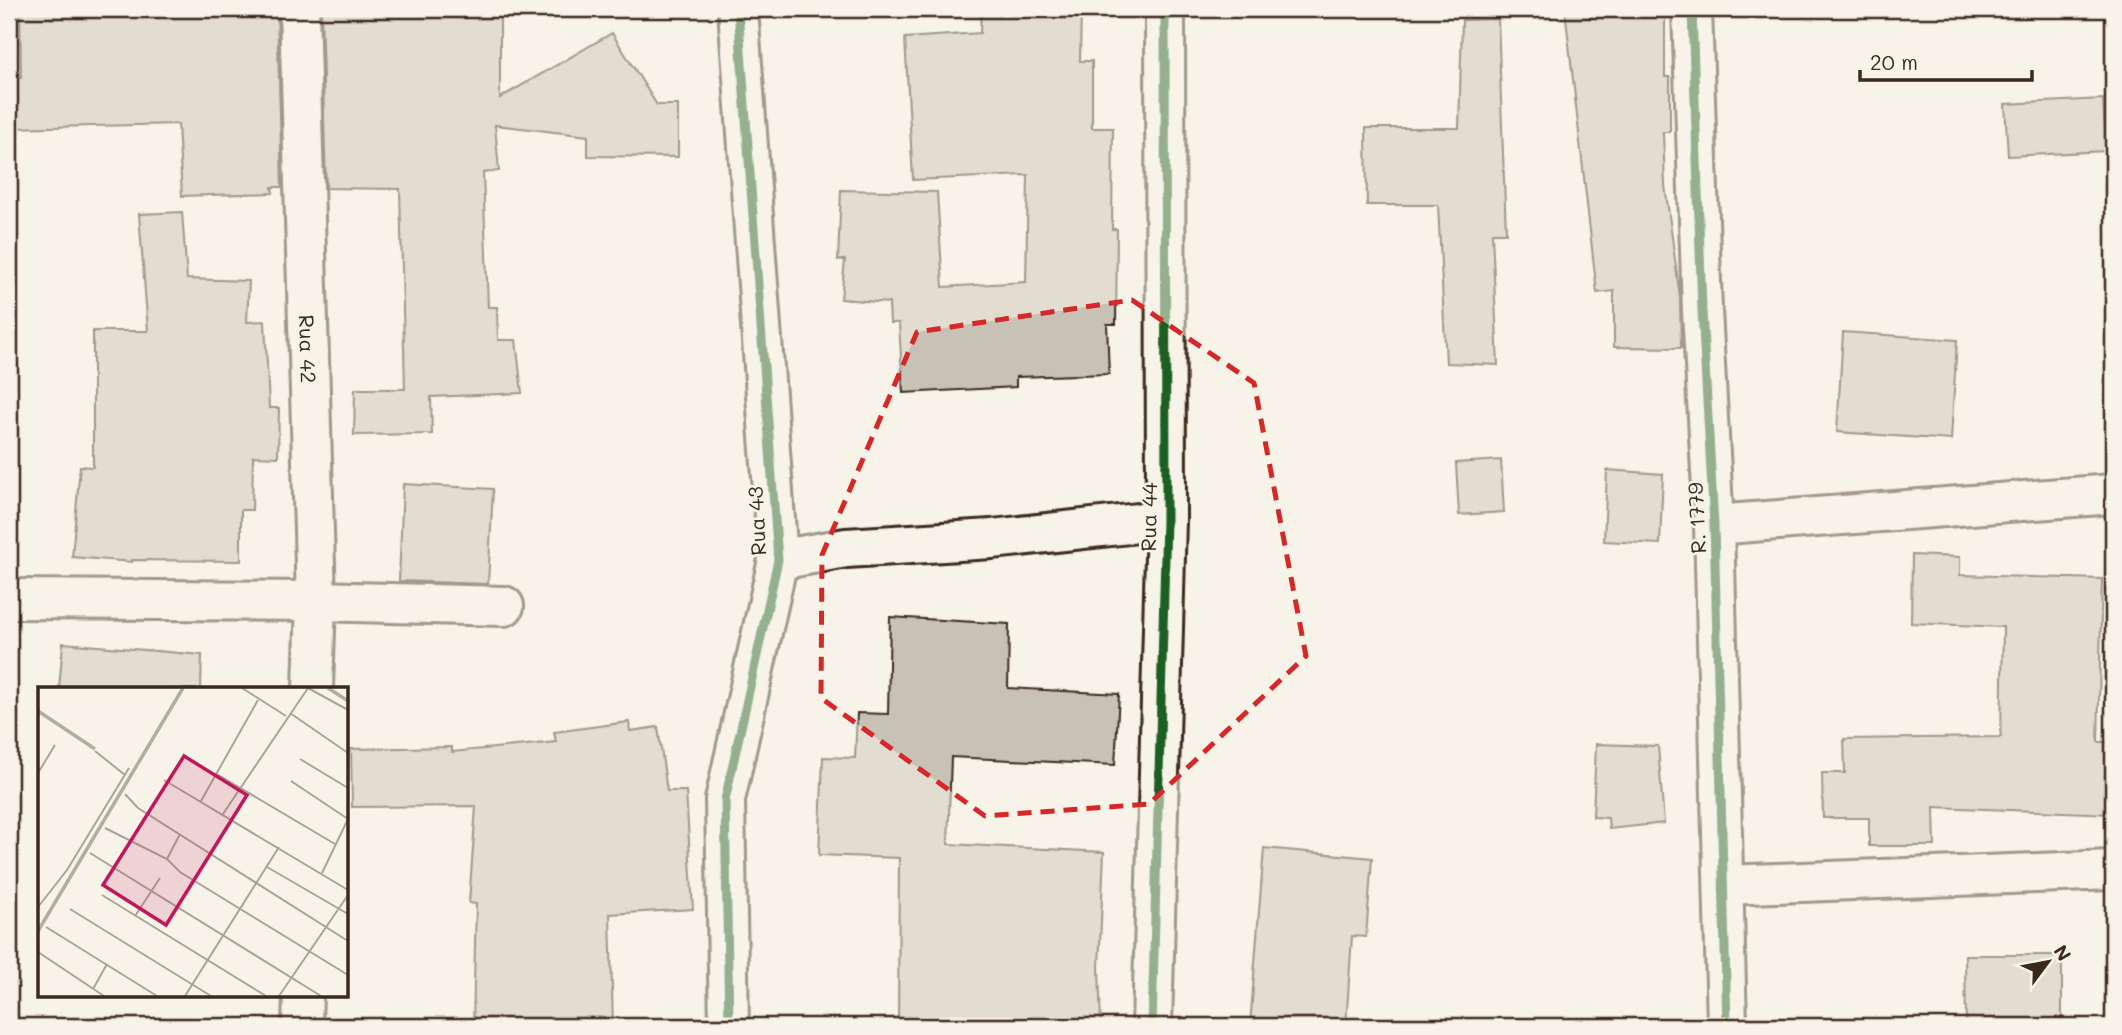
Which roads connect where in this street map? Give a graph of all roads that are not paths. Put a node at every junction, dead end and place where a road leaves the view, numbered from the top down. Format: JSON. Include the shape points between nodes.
{"nodes":[{"id":1,"x":299,"y":9,"type":"edge"},
{"id":2,"x":738,"y":9,"type":"edge"},
{"id":3,"x":1165,"y":9,"type":"edge"},
{"id":4,"x":1692,"y":9,"type":"edge"},
{"id":5,"x":2113,"y":494,"type":"edge"},
{"id":6,"x":1166,"y":520,"type":"junction"},
{"id":7,"x":1714,"y":525,"type":"junction"},
{"id":8,"x":778,"y":561,"type":"junction"},
{"id":9,"x":9,"y":599,"type":"edge"},
{"id":10,"x":316,"y":601,"type":"junction"},
{"id":11,"x":504,"y":606,"type":"dead end"},
{"id":12,"x":313,"y":687,"type":"edge"},
{"id":13,"x":2113,"y":870,"type":"edge"},
{"id":14,"x":1725,"y":886,"type":"junction"},
{"id":15,"x":303,"y":996,"type":"edge"},
{"id":16,"x":302,"y":1026,"type":"edge"},
{"id":17,"x":729,"y":1026,"type":"edge"},
{"id":18,"x":1152,"y":1026,"type":"edge"},
{"id":19,"x":1727,"y":1026,"type":"edge"}],
"edges":[{"from":1,"to":10,"type":"street","name":"Rua 42"},
{"from":2,"to":8,"type":"street","name":"Rua 43"},
{"from":3,"to":6,"type":"street","name":"Rua 44"},
{"from":4,"to":7,"type":"street","name":"R. 1779"},
{"from":5,"to":7,"type":"street"},
{"from":6,"to":8,"type":"street","via":[[992,539],[846,548]]},
{"from":6,"to":18,"type":"street","name":"Rua 44"},
{"from":7,"to":14,"type":"street","name":"R. 1779"},
{"from":8,"to":17,"type":"street","name":"Rua 43","via":[[725,800]]},
{"from":9,"to":10,"type":"street"},
{"from":10,"to":11,"type":"street"},
{"from":10,"to":12,"type":"street","name":"Rua 42"},
{"from":13,"to":14,"type":"street"},
{"from":14,"to":19,"type":"street","name":"R. 1779"},
{"from":15,"to":16,"type":"street"}]}
